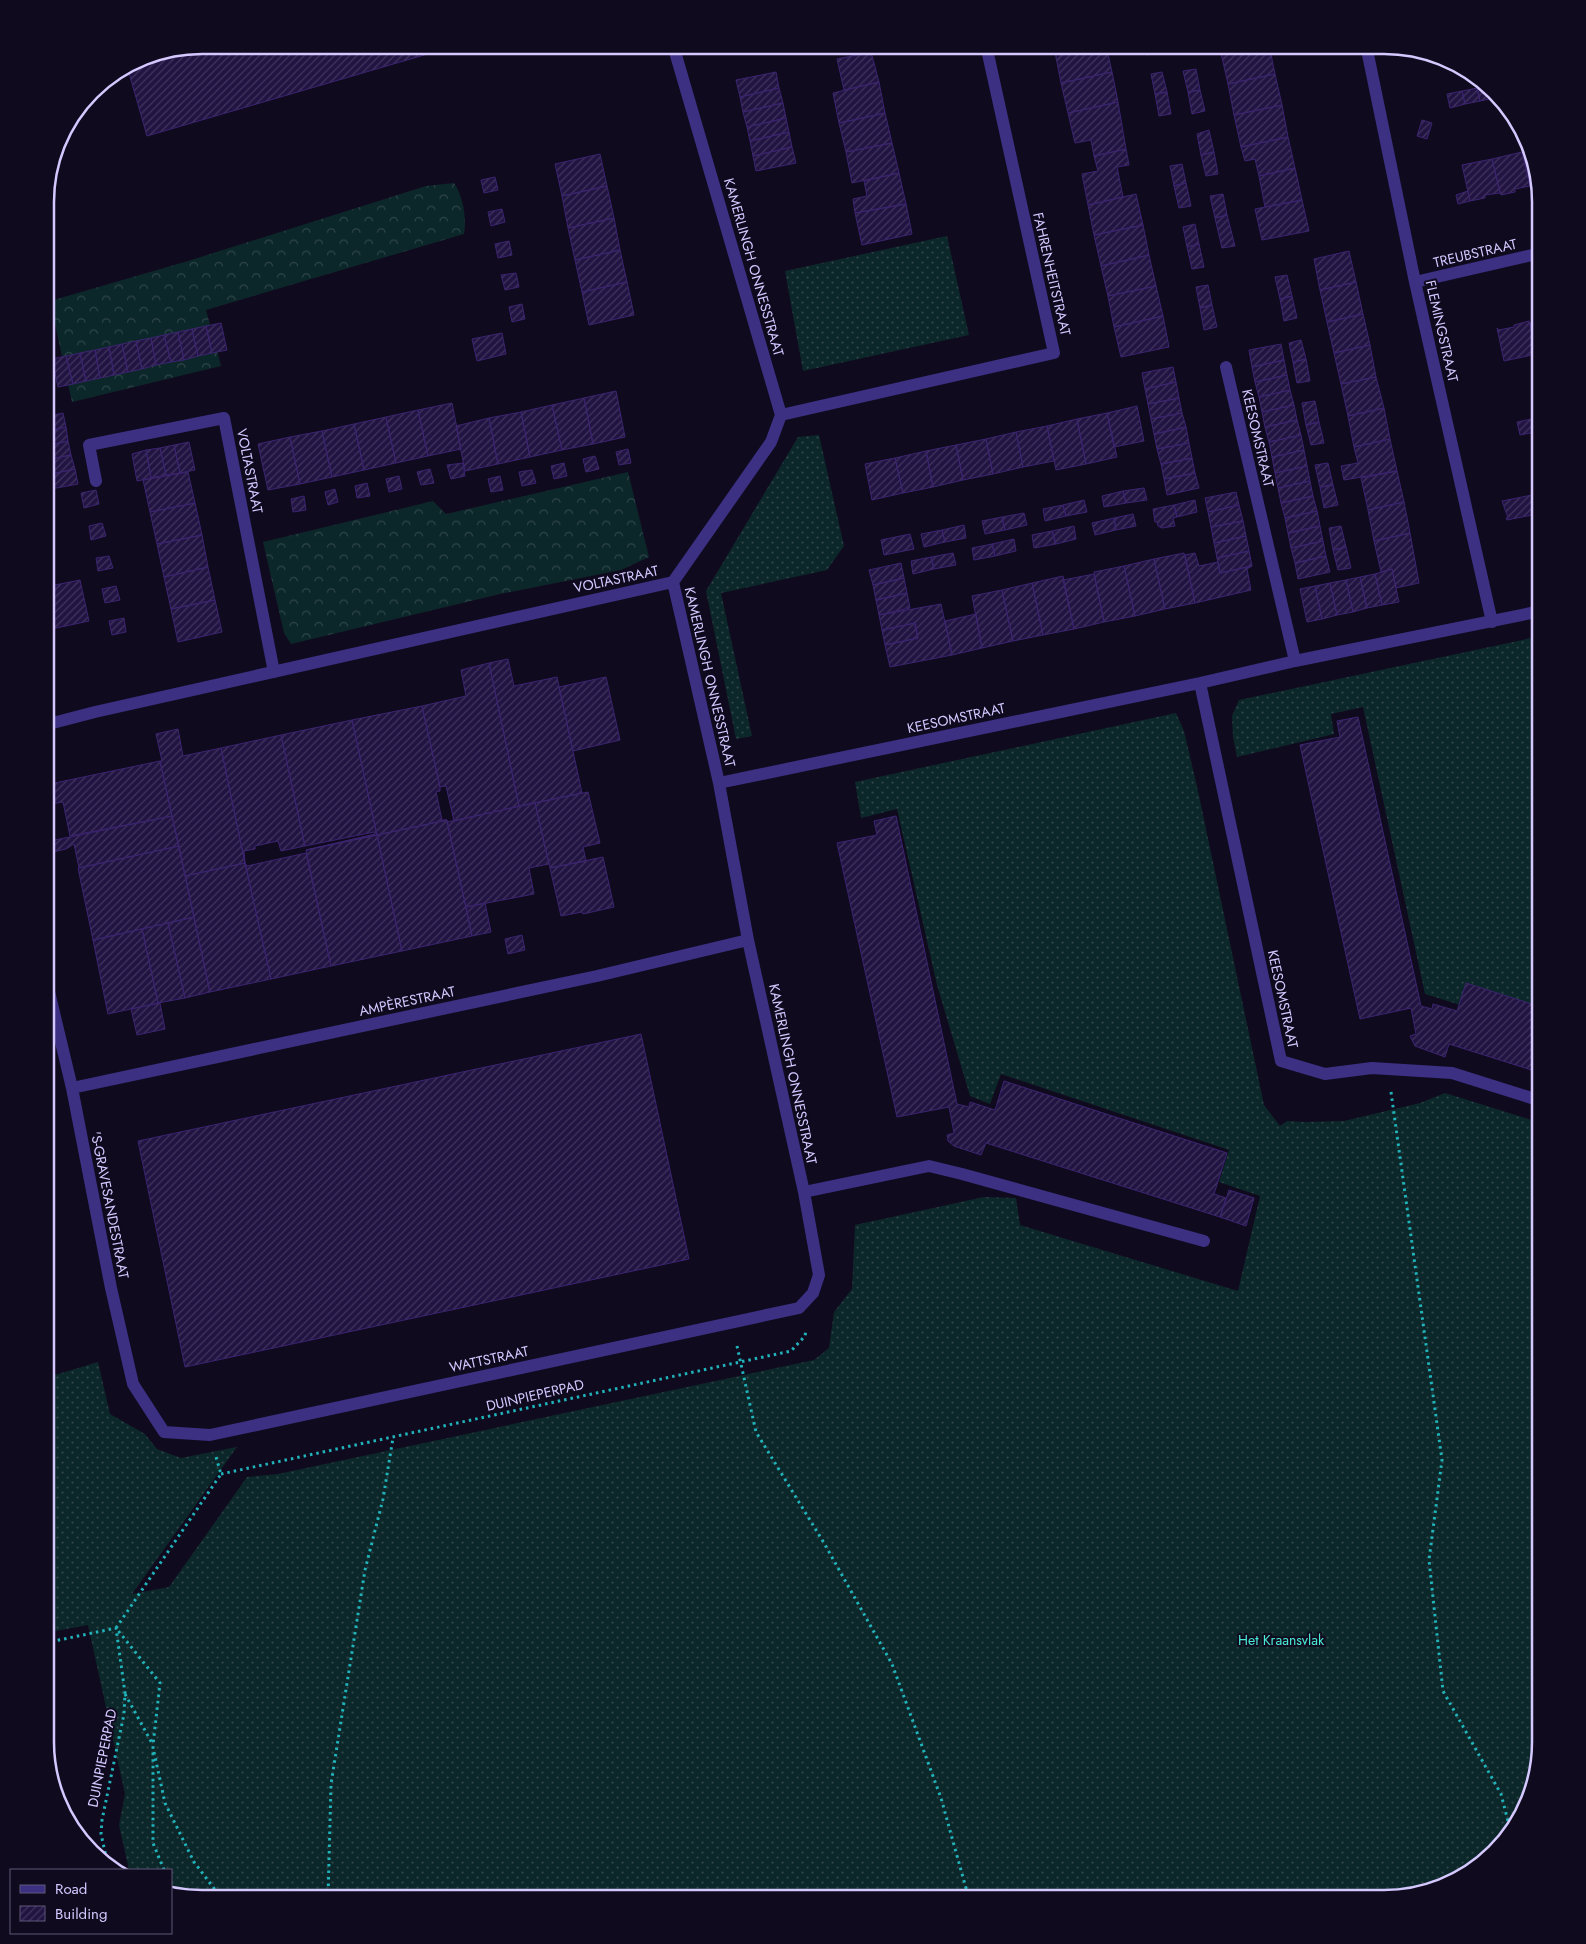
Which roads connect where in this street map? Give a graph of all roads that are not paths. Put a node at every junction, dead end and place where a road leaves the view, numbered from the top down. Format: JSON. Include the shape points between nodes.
{"nodes":[{"id":1,"x":676,"y":54,"type":"edge"},
{"id":2,"x":988,"y":54,"type":"edge"},
{"id":3,"x":1368,"y":54,"type":"edge"},
{"id":4,"x":1532,"y":255,"type":"edge"},
{"id":5,"x":1415,"y":282,"type":"junction"},
{"id":6,"x":1226,"y":367,"type":"dead end"},
{"id":7,"x":781,"y":415,"type":"junction"},
{"id":8,"x":96,"y":481,"type":"dead end"},
{"id":9,"x":673,"y":582,"type":"junction"},
{"id":10,"x":1532,"y":614,"type":"edge"},
{"id":11,"x":1492,"y":622,"type":"junction"},
{"id":12,"x":1295,"y":661,"type":"junction"},
{"id":13,"x":274,"y":672,"type":"junction"},
{"id":14,"x":1200,"y":683,"type":"junction"},
{"id":15,"x":54,"y":723,"type":"edge"},
{"id":16,"x":718,"y":783,"type":"junction"},
{"id":17,"x":748,"y":940,"type":"junction"},
{"id":18,"x":54,"y":1013,"type":"edge"},
{"id":19,"x":72,"y":1088,"type":"junction"},
{"id":20,"x":1532,"y":1097,"type":"edge"},
{"id":21,"x":804,"y":1192,"type":"junction"},
{"id":22,"x":1204,"y":1241,"type":"dead end"},
{"id":23,"x":813,"y":1293,"type":"joint"},
{"id":24,"x":164,"y":1432,"type":"joint"}],
"edges":[{"from":1,"to":7,"type":"street","name":"KAMERLINGH ONNESSTRAAT"},
{"from":2,"to":7,"type":"street","name":"FAHRENHEITSTRAAT","via":[[1054,353]]},
{"from":3,"to":5,"type":"street","name":"FLEMINGSTRAAT"},
{"from":4,"to":5,"type":"street","name":"TREUBSTRAAT"},
{"from":5,"to":11,"type":"street","name":"FLEMINGSTRAAT"},
{"from":6,"to":12,"type":"street","name":"KEESOMSTRAAT"},
{"from":7,"to":9,"type":"street","name":"KAMERLINGH ONNESSTRAAT","via":[[770,442]]},
{"from":8,"to":13,"type":"street","name":"VOLTASTRAAT","via":[[89,444],[224,418]]},
{"from":9,"to":13,"type":"street","name":"VOLTASTRAAT"},
{"from":9,"to":16,"type":"street","name":"KAMERLINGH ONNESSTRAAT"},
{"from":10,"to":11,"type":"street","name":"KEESOMSTRAAT"},
{"from":11,"to":12,"type":"street","name":"KEESOMSTRAAT"},
{"from":12,"to":14,"type":"street","name":"KEESOMSTRAAT"},
{"from":13,"to":15,"type":"street","name":"VOLTASTRAAT"},
{"from":14,"to":16,"type":"street","name":"KEESOMSTRAAT"},
{"from":14,"to":20,"type":"street","name":"KEESOMSTRAAT","via":[[1281,1061],[1325,1074],[1372,1068],[1452,1073]]},
{"from":16,"to":17,"type":"street","name":"KAMERLINGH ONNESSTRAAT"},
{"from":17,"to":19,"type":"street","name":"AMPÈRESTRAAT","via":[[597,976]]},
{"from":17,"to":21,"type":"street","name":"KAMERLINGH ONNESSTRAAT"},
{"from":18,"to":19,"type":"street","name":"'S-GRAVESANDESTRAAT"},
{"from":19,"to":24,"type":"street","name":"'S-GRAVESANDESTRAAT","via":[[133,1384]]},
{"from":21,"to":22,"type":"street","via":[[929,1166]]},
{"from":21,"to":23,"type":"street","name":"KAMERLINGH ONNESSTRAAT","via":[[819,1275]]},
{"from":23,"to":24,"type":"street","name":"WATTSTRAAT","via":[[799,1308],[210,1435]]}]}
